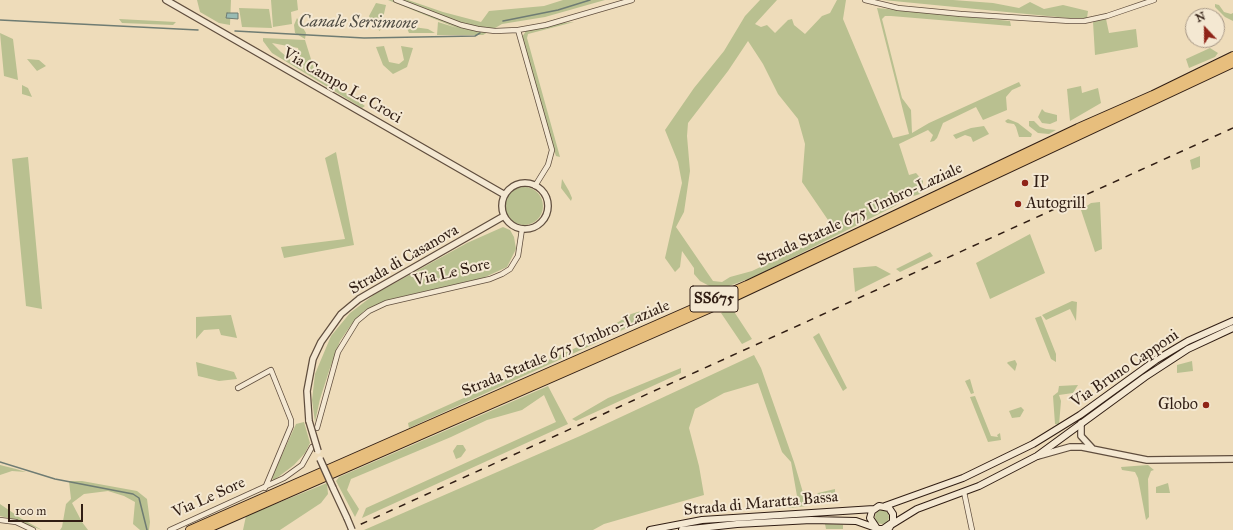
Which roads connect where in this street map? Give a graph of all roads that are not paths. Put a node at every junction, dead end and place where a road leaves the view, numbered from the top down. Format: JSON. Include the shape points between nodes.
{"nodes":[{"id":1,"x":166,"y":0,"type":"edge"},
{"id":2,"x":396,"y":0,"type":"edge"},
{"id":3,"x":632,"y":0,"type":"edge"},
{"id":4,"x":865,"y":0,"type":"edge"},
{"id":5,"x":1154,"y":0,"type":"edge"},
{"id":6,"x":518,"y":30,"type":"junction"},
{"id":7,"x":1233,"y":56,"type":"edge"},
{"id":8,"x":1233,"y":63,"type":"edge"},
{"id":9,"x":535,"y":186,"type":"junction"},
{"id":10,"x":505,"y":195,"type":"junction"},
{"id":11,"x":504,"y":216,"type":"junction"},
{"id":12,"x":522,"y":229,"type":"junction"},
{"id":13,"x":1233,"y":321,"type":"edge"},
{"id":14,"x":1233,"y":328,"type":"edge"},
{"id":15,"x":238,"y":388,"type":"dead end"},
{"id":16,"x":1082,"y":423,"type":"junction"},
{"id":17,"x":317,"y":428,"type":"dead end"},
{"id":18,"x":1033,"y":444,"type":"junction"},
{"id":19,"x":315,"y":449,"type":"junction"},
{"id":20,"x":1094,"y":449,"type":"junction"},
{"id":21,"x":1037,"y":456,"type":"junction"},
{"id":22,"x":1233,"y":459,"type":"edge"},
{"id":23,"x":265,"y":488,"type":"junction"},
{"id":24,"x":964,"y":492,"type":"junction"},
{"id":25,"x":885,"y":506,"type":"junction"},
{"id":26,"x":874,"y":508,"type":"junction"},
{"id":27,"x":0,"y":520,"type":"edge"},
{"id":28,"x":889,"y":528,"type":"edge"},
{"id":29,"x":876,"y":529,"type":"edge"},
{"id":30,"x":33,"y":530,"type":"edge"},
{"id":31,"x":170,"y":530,"type":"edge"},
{"id":32,"x":190,"y":530,"type":"edge"},
{"id":33,"x":204,"y":530,"type":"edge"},
{"id":34,"x":352,"y":530,"type":"edge"},
{"id":35,"x":650,"y":530,"type":"edge"},
{"id":36,"x":682,"y":530,"type":"edge"},
{"id":37,"x":972,"y":530,"type":"edge"}],
"edges":[{"from":1,"to":10,"type":"street","name":"Via Campo Le Croci"},
{"from":2,"to":6,"type":"street","via":[[461,25],[478,29]]},
{"from":3,"to":6,"type":"street","via":[[546,25]]},
{"from":4,"to":5,"type":"street","via":[[898,8],[953,14],[1084,21]]},
{"from":6,"to":9,"type":"street","via":[[552,150],[548,165]]},
{"from":7,"to":32,"type":"highway","name":"Strada Statale 675 Umbro-Laziale","number":"SS675","via":[[747,285]]},
{"from":8,"to":33,"type":"highway","name":"Strada Statale 675 Umbro-Laziale","number":"SS675","via":[[713,307]]},
{"from":9,"to":10,"type":"street","via":[[518,184],[510,188]]},
{"from":9,"to":12,"type":"street","via":[[546,197],[547,213],[537,226]]},
{"from":10,"to":11,"type":"street","via":[[502,206]]},
{"from":11,"to":12,"type":"street","via":[[511,225]]},
{"from":11,"to":19,"type":"street","name":"Strada di Casanova","bridge":true,"via":[[365,295],[341,314],[321,342],[313,359],[307,391],[309,421]]},
{"from":12,"to":17,"type":"street","name":"Via Le Sore","via":[[518,256],[510,269],[502,274],[386,303],[357,320],[338,352]]},
{"from":13,"to":18,"type":"main road","name":"Via Bruno Capponi","via":[[1188,341],[1156,360],[1080,415]]},
{"from":14,"to":16,"type":"main road","name":"Via Bruno Capponi","via":[[1188,349]]},
{"from":15,"to":23,"type":"street","via":[[272,370],[290,416],[291,426]]},
{"from":16,"to":20,"type":"street","via":[[1081,436]]},
{"from":16,"to":21,"type":"main road","name":"Via Bruno Capponi"},
{"from":18,"to":21,"type":"main road","via":[[1039,448]]},
{"from":18,"to":25,"type":"main road","name":"Via Bruno Capponi","via":[[963,478]]},
{"from":19,"to":23,"type":"street","name":"Via Le Sore","via":[[294,472]]},
{"from":19,"to":34,"type":"street","name":"Strada di Casanova","bridge":true},
{"from":20,"to":21,"type":"street","via":[[1070,447]]},
{"from":20,"to":22,"type":"street","via":[[1147,460]]},
{"from":21,"to":24,"type":"main road","name":"Via Bruno Capponi"},
{"from":23,"to":31,"type":"street","name":"Via Le Sore"},
{"from":24,"to":28,"type":"main road","name":"Via Bruno Capponi","via":[[917,509]]},
{"from":24,"to":37,"type":"street"},
{"from":25,"to":26,"type":"main road"},
{"from":25,"to":28,"type":"main road","via":[[894,514]]},
{"from":26,"to":29,"type":"main road","via":[[870,518]]},
{"from":26,"to":35,"type":"main road","name":"Strada di Maratta Bassa","via":[[702,520]]},
{"from":27,"to":30,"type":"street","via":[[16,522]]},
{"from":28,"to":29,"type":"main road"},
{"from":29,"to":36,"type":"main road","name":"Strada di Maratta Bassa","via":[[856,521],[811,520]]}]}
